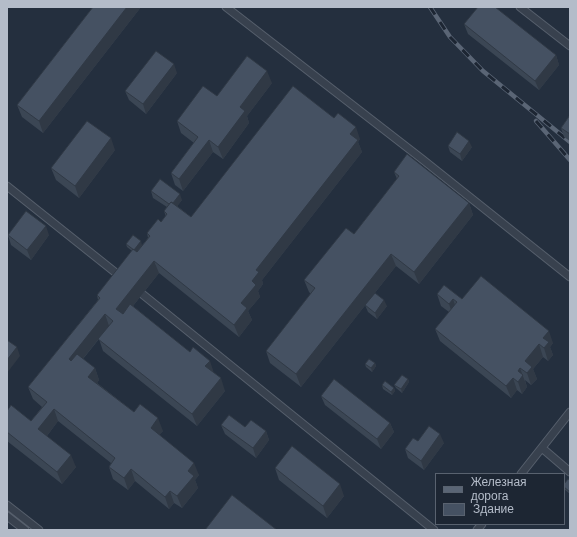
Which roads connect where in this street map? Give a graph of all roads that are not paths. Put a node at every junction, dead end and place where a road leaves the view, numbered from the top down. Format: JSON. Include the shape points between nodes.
{"nodes":[{"id":1,"x":226,"y":7,"type":"edge"},
{"id":2,"x":520,"y":7,"type":"edge"},
{"id":3,"x":570,"y":46,"type":"edge"},
{"id":4,"x":7,"y":186,"type":"edge"},
{"id":5,"x":570,"y":277,"type":"edge"},
{"id":6,"x":125,"y":280,"type":"edge"},
{"id":7,"x":131,"y":285,"type":"edge"},
{"id":8,"x":570,"y":412,"type":"edge"},
{"id":9,"x":542,"y":448,"type":"junction"},
{"id":10,"x":570,"y":472,"type":"edge"},
{"id":11,"x":522,"y":473,"type":"edge"},
{"id":12,"x":7,"y":505,"type":"edge"},
{"id":13,"x":7,"y":516,"type":"edge"},
{"id":14,"x":25,"y":530,"type":"edge"},
{"id":15,"x":39,"y":530,"type":"edge"},
{"id":16,"x":434,"y":530,"type":"edge"}],
"edges":[{"from":1,"to":5,"type":"lane"},
{"from":2,"to":3,"type":"lane"},
{"from":4,"to":6,"type":"lane"},
{"from":7,"to":16,"type":"lane"},
{"from":8,"to":9,"type":"lane"},
{"from":9,"to":10,"type":"lane"},
{"from":9,"to":11,"type":"lane"},
{"from":12,"to":15,"type":"lane"},
{"from":13,"to":14,"type":"lane"}]}
